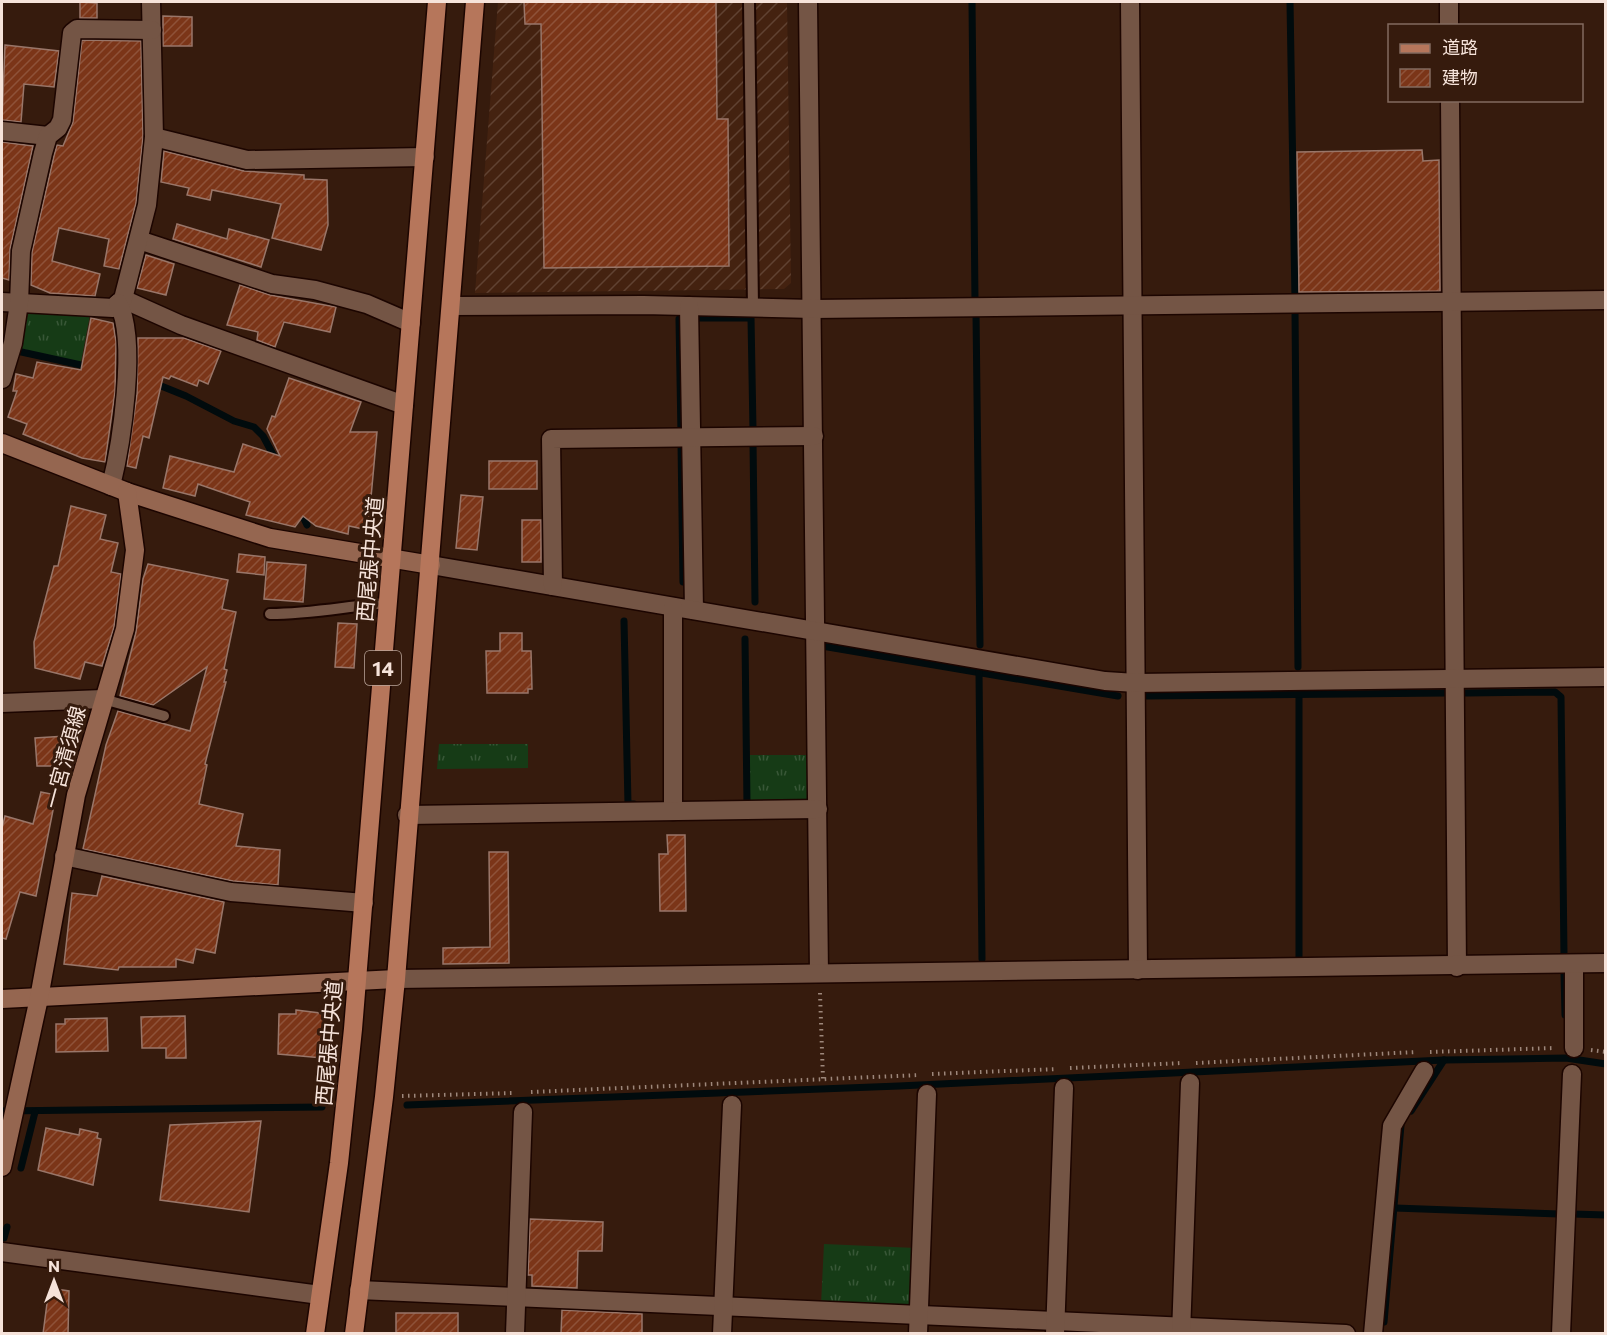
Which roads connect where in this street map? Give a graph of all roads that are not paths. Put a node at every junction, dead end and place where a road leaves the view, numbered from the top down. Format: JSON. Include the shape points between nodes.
{"nodes":[{"id":1,"x":151,"y":2,"type":"edge"},
{"id":2,"x":437,"y":2,"type":"edge"},
{"id":3,"x":475,"y":2,"type":"edge"},
{"id":4,"x":749,"y":2,"type":"edge"},
{"id":5,"x":808,"y":2,"type":"edge"},
{"id":6,"x":1130,"y":2,"type":"edge"},
{"id":7,"x":1449,"y":2,"type":"edge"},
{"id":8,"x":1449,"y":24,"type":"edge"},
{"id":9,"x":152,"y":30,"type":"junction"},
{"id":10,"x":1450,"y":102,"type":"edge"},
{"id":11,"x":2,"y":131,"type":"edge"},
{"id":12,"x":48,"y":136,"type":"junction"},
{"id":13,"x":154,"y":137,"type":"junction"},
{"id":14,"x":425,"y":157,"type":"junction"},
{"id":15,"x":139,"y":240,"type":"junction"},
{"id":16,"x":1605,"y":300,"type":"edge"},
{"id":17,"x":121,"y":301,"type":"junction"},
{"id":18,"x":10,"y":302,"type":"edge"},
{"id":19,"x":1453,"y":303,"type":"junction"},
{"id":20,"x":1132,"y":305,"type":"junction"},
{"id":21,"x":451,"y":306,"type":"junction"},
{"id":22,"x":688,"y":306,"type":"junction"},
{"id":23,"x":753,"y":308,"type":"junction"},
{"id":24,"x":813,"y":309,"type":"junction"},
{"id":25,"x":411,"y":323,"type":"junction"},
{"id":26,"x":2,"y":379,"type":"edge"},
{"id":27,"x":404,"y":405,"type":"junction"},
{"id":28,"x":814,"y":436,"type":"junction"},
{"id":29,"x":690,"y":438,"type":"junction"},
{"id":30,"x":2,"y":443,"type":"edge"},
{"id":31,"x":119,"y":489,"type":"junction"},
{"id":32,"x":392,"y":558,"type":"junction"},
{"id":33,"x":431,"y":565,"type":"junction"},
{"id":34,"x":553,"y":586,"type":"junction"},
{"id":35,"x":388,"y":603,"type":"junction"},
{"id":36,"x":673,"y":607,"type":"junction"},
{"id":37,"x":694,"y":610,"type":"junction"},
{"id":38,"x":270,"y":614,"type":"dead end"},
{"id":39,"x":817,"y":632,"type":"junction"},
{"id":40,"x":1605,"y":676,"type":"edge"},
{"id":41,"x":1455,"y":678,"type":"junction"},
{"id":42,"x":1136,"y":683,"type":"junction"},
{"id":43,"x":103,"y":699,"type":"junction"},
{"id":44,"x":2,"y":703,"type":"edge"},
{"id":45,"x":164,"y":716,"type":"dead end"},
{"id":46,"x":818,"y":809,"type":"junction"},
{"id":47,"x":673,"y":811,"type":"junction"},
{"id":48,"x":407,"y":816,"type":"junction"},
{"id":49,"x":64,"y":856,"type":"junction"},
{"id":50,"x":364,"y":903,"type":"junction"},
{"id":51,"x":1605,"y":963,"type":"edge"},
{"id":52,"x":1574,"y":964,"type":"junction"},
{"id":53,"x":1457,"y":967,"type":"junction"},
{"id":54,"x":1138,"y":970,"type":"junction"},
{"id":55,"x":819,"y":973,"type":"junction"},
{"id":56,"x":356,"y":979,"type":"junction"},
{"id":57,"x":396,"y":979,"type":"junction"},
{"id":58,"x":39,"y":998,"type":"junction"},
{"id":59,"x":2,"y":999,"type":"edge"},
{"id":60,"x":1574,"y":1048,"type":"road end"},
{"id":61,"x":1424,"y":1071,"type":"dead end"},
{"id":62,"x":1572,"y":1074,"type":"dead end"},
{"id":63,"x":1190,"y":1083,"type":"dead end"},
{"id":64,"x":1064,"y":1089,"type":"dead end"},
{"id":65,"x":927,"y":1094,"type":"dead end"},
{"id":66,"x":732,"y":1105,"type":"dead end"},
{"id":67,"x":523,"y":1112,"type":"dead end"},
{"id":68,"x":2,"y":1167,"type":"edge"},
{"id":69,"x":2,"y":1252,"type":"edge"},
{"id":70,"x":359,"y":1290,"type":"junction"},
{"id":71,"x":320,"y":1295,"type":"junction"},
{"id":72,"x":516,"y":1297,"type":"junction"},
{"id":73,"x":723,"y":1306,"type":"junction"},
{"id":74,"x":919,"y":1315,"type":"junction"},
{"id":75,"x":1055,"y":1327,"type":"edge"},
{"id":76,"x":1181,"y":1330,"type":"edge"},
{"id":77,"x":315,"y":1334,"type":"edge"},
{"id":78,"x":354,"y":1334,"type":"edge"},
{"id":79,"x":515,"y":1334,"type":"edge"},
{"id":80,"x":722,"y":1334,"type":"edge"},
{"id":81,"x":918,"y":1334,"type":"edge"},
{"id":82,"x":1346,"y":1334,"type":"edge"},
{"id":83,"x":1373,"y":1334,"type":"edge"},
{"id":84,"x":1561,"y":1334,"type":"edge"}],
"edges":[{"from":1,"to":9,"type":"street"},
{"from":2,"to":14,"type":"main road","name":"西尾張中央道","number":"14"},
{"from":3,"to":21,"type":"main road","number":"14"},
{"from":4,"to":23,"type":"lane"},
{"from":5,"to":24,"type":"street"},
{"from":6,"to":20,"type":"street"},
{"from":7,"to":8,"type":"street"},
{"from":9,"to":12,"type":"street","via":[[77,29],[72,33],[62,120]]},
{"from":9,"to":13,"type":"street"},
{"from":10,"to":19,"type":"street"},
{"from":11,"to":12,"type":"street"},
{"from":12,"to":18,"type":"street"},
{"from":13,"to":14,"type":"street","via":[[248,160]]},
{"from":13,"to":15,"type":"street"},
{"from":14,"to":25,"type":"main road","name":"西尾張中央道","number":"14"},
{"from":15,"to":17,"type":"street"},
{"from":15,"to":25,"type":"street","via":[[272,284],[367,304]]},
{"from":16,"to":19,"type":"street"},
{"from":17,"to":18,"type":"street","via":[[113,308]]},
{"from":17,"to":27,"type":"street"},
{"from":17,"to":31,"type":"street","via":[[126,329]]},
{"from":18,"to":26,"type":"street","via":[[13,343]]},
{"from":19,"to":20,"type":"street"},
{"from":19,"to":41,"type":"street"},
{"from":20,"to":24,"type":"street"},
{"from":20,"to":42,"type":"street"},
{"from":21,"to":22,"type":"street"},
{"from":21,"to":33,"type":"main road","number":"14"},
{"from":22,"to":23,"type":"street"},
{"from":22,"to":29,"type":"street"},
{"from":23,"to":24,"type":"street"},
{"from":24,"to":28,"type":"street"},
{"from":25,"to":27,"type":"main road","name":"西尾張中央道","number":"14"},
{"from":27,"to":32,"type":"main road","name":"西尾張中央道","number":"14"},
{"from":28,"to":29,"type":"street"},
{"from":28,"to":39,"type":"street"},
{"from":29,"to":34,"type":"street","via":[[551,439]]},
{"from":29,"to":37,"type":"street"},
{"from":30,"to":31,"type":"main road"},
{"from":31,"to":32,"type":"main road","via":[[270,538]]},
{"from":31,"to":43,"type":"main road","name":"一宮清須線","via":[[135,550],[125,629]]},
{"from":32,"to":33,"type":"main road"},
{"from":32,"to":35,"type":"main road","name":"西尾張中央道","number":"14"},
{"from":33,"to":34,"type":"street"},
{"from":33,"to":48,"type":"main road","number":"14"},
{"from":34,"to":36,"type":"street"},
{"from":35,"to":38,"type":"lane","via":[[335,607],[312,614]]},
{"from":35,"to":50,"type":"main road","name":"西尾張中央道","number":"14"},
{"from":36,"to":37,"type":"street"},
{"from":36,"to":47,"type":"street"},
{"from":37,"to":39,"type":"street"},
{"from":39,"to":42,"type":"street"},
{"from":39,"to":46,"type":"street"},
{"from":40,"to":41,"type":"street"},
{"from":41,"to":42,"type":"street"},
{"from":41,"to":53,"type":"street"},
{"from":42,"to":54,"type":"street"},
{"from":43,"to":44,"type":"street"},
{"from":43,"to":45,"type":"lane"},
{"from":43,"to":49,"type":"main road","name":"一宮清須線","via":[[76,795]]},
{"from":46,"to":47,"type":"street"},
{"from":46,"to":55,"type":"street"},
{"from":47,"to":48,"type":"street"},
{"from":48,"to":57,"type":"main road","number":"14"},
{"from":49,"to":50,"type":"street","via":[[231,892]]},
{"from":49,"to":58,"type":"main road","name":"一宮清須線"},
{"from":50,"to":56,"type":"main road","name":"西尾張中央道","number":"14"},
{"from":51,"to":52,"type":"street"},
{"from":52,"to":53,"type":"street"},
{"from":52,"to":60,"type":"street"},
{"from":53,"to":54,"type":"street"},
{"from":54,"to":55,"type":"street"},
{"from":55,"to":57,"type":"street"},
{"from":56,"to":57,"type":"main road"},
{"from":56,"to":58,"type":"main road"},
{"from":56,"to":71,"type":"main road","name":"西尾張中央道","number":"14","via":[[339,1163]]},
{"from":57,"to":70,"type":"main road","number":"14"},
{"from":58,"to":59,"type":"main road"},
{"from":58,"to":68,"type":"main road","name":"一宮清須線"},
{"from":61,"to":83,"type":"street","via":[[1392,1126]]},
{"from":62,"to":84,"type":"street"},
{"from":63,"to":76,"type":"street"},
{"from":64,"to":75,"type":"street"},
{"from":65,"to":74,"type":"street"},
{"from":66,"to":73,"type":"street"},
{"from":67,"to":72,"type":"street"},
{"from":69,"to":71,"type":"street"},
{"from":70,"to":72,"type":"street"},
{"from":70,"to":78,"type":"main road","number":"14"},
{"from":71,"to":77,"type":"main road","name":"西尾張中央道","number":"14"},
{"from":72,"to":73,"type":"street"},
{"from":72,"to":79,"type":"street"},
{"from":73,"to":74,"type":"street"},
{"from":73,"to":80,"type":"street"},
{"from":74,"to":75,"type":"street"},
{"from":74,"to":81,"type":"street"},
{"from":75,"to":76,"type":"street"},
{"from":76,"to":82,"type":"street"}]}
